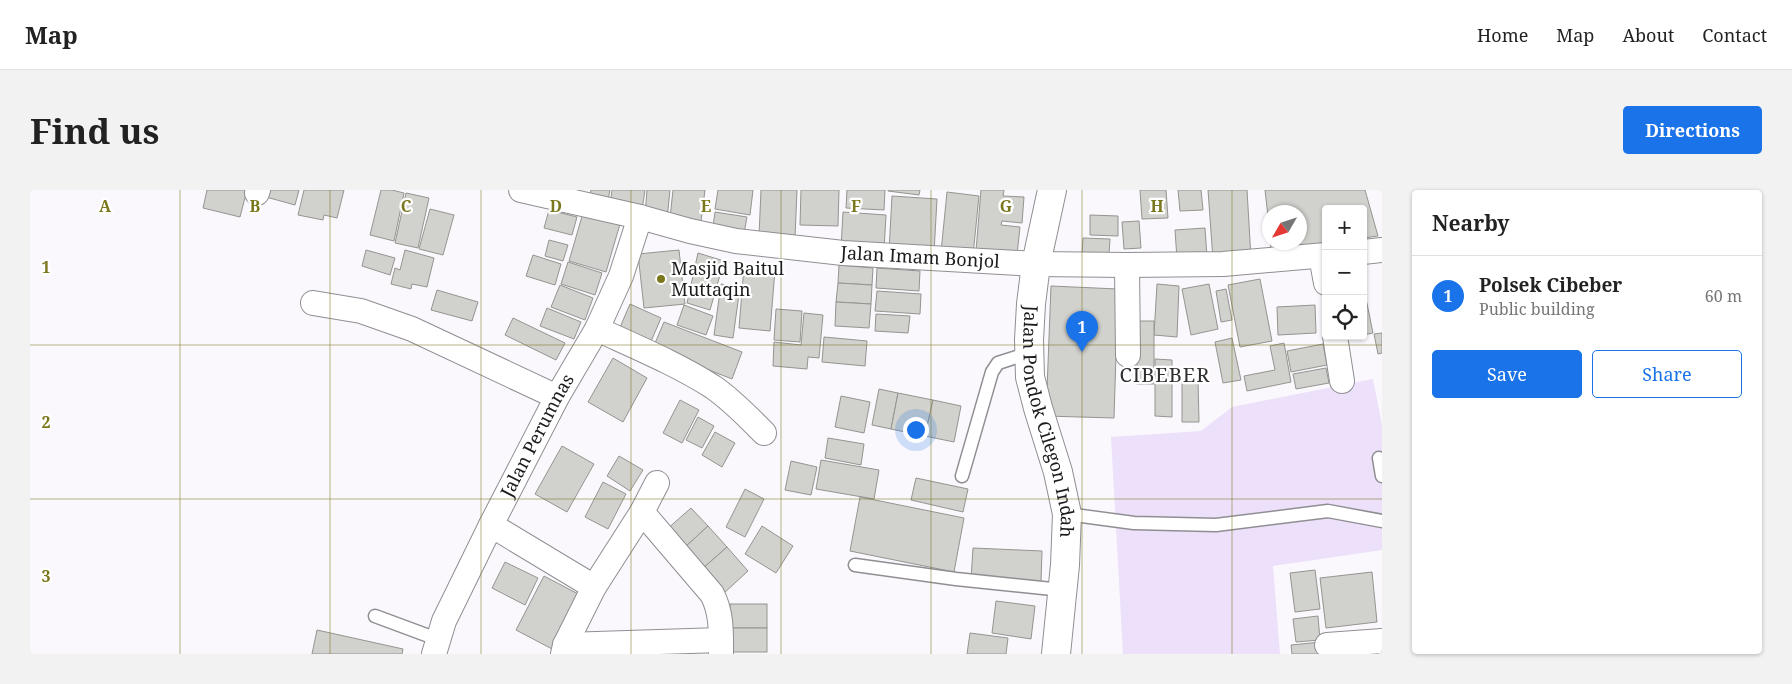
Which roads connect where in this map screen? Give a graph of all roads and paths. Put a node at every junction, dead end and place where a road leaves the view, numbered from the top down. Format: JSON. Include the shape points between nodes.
{"nodes":[{"id":1,"x":521,"y":190,"type":"edge"},
{"id":2,"x":1052,"y":190,"type":"edge"},
{"id":3,"x":640,"y":217,"type":"junction"},
{"id":4,"x":1382,"y":250,"type":"edge"},
{"id":5,"x":1367,"y":252,"type":"edge"},
{"id":6,"x":1322,"y":255,"type":"edge"},
{"id":7,"x":1036,"y":264,"type":"junction"},
{"id":8,"x":1127,"y":265,"type":"junction"},
{"id":9,"x":313,"y":303,"type":"dead end"},
{"id":10,"x":597,"y":329,"type":"junction"},
{"id":11,"x":1336,"y":340,"type":"edge"},
{"id":12,"x":1029,"y":353,"type":"junction"},
{"id":13,"x":1128,"y":355,"type":"dead end"},
{"id":14,"x":1342,"y":381,"type":"dead end"},
{"id":15,"x":557,"y":397,"type":"junction"},
{"id":16,"x":764,"y":433,"type":"dead end"},
{"id":17,"x":1379,"y":458,"type":"dead end"},
{"id":18,"x":962,"y":476,"type":"dead end"},
{"id":19,"x":1382,"y":476,"type":"edge"},
{"id":20,"x":657,"y":483,"type":"dead end"},
{"id":21,"x":642,"y":512,"type":"junction"},
{"id":22,"x":1067,"y":514,"type":"junction"},
{"id":23,"x":1382,"y":522,"type":"edge"},
{"id":24,"x":491,"y":525,"type":"junction"},
{"id":25,"x":855,"y":565,"type":"dead end"},
{"id":26,"x":594,"y":588,"type":"junction"},
{"id":27,"x":1062,"y":590,"type":"junction"},
{"id":28,"x":375,"y":616,"type":"dead end"},
{"id":29,"x":1382,"y":641,"type":"edge"},
{"id":30,"x":1327,"y":645,"type":"dead end"},
{"id":31,"x":436,"y":647,"type":"edge"},
{"id":32,"x":721,"y":647,"type":"edge"},
{"id":33,"x":564,"y":650,"type":"edge"},
{"id":34,"x":1056,"y":654,"type":"edge"}],
"edges":[{"from":1,"to":3,"type":"street","name":"Jalan Imam Bonjol"},
{"from":2,"to":7,"type":"street","name":"Jalan Pondok Cilegon Indah"},
{"from":3,"to":7,"type":"street","name":"Jalan Imam Bonjol","via":[[736,240],[844,253]]},
{"from":3,"to":10,"type":"street","name":"Jalan Perumnas","via":[[621,276]]},
{"from":4,"to":5,"type":"street"},
{"from":6,"to":8,"type":"street","name":"Jalan Imam Bonjol","via":[[1223,264]]},
{"from":7,"to":8,"type":"street","name":"Jalan Imam Bonjol"},
{"from":7,"to":12,"type":"street","name":"Jalan Pondok Cilegon Indah"},
{"from":8,"to":13,"type":"street"},
{"from":9,"to":15,"type":"street","via":[[361,310],[412,329]]},
{"from":10,"to":15,"type":"street","name":"Jalan Perumnas"},
{"from":10,"to":16,"type":"street","via":[[715,388]]},
{"from":11,"to":14,"type":"street"},
{"from":12,"to":18,"type":"lane","via":[[998,363],[992,372]]},
{"from":12,"to":22,"type":"street","name":"Jalan Pondok Cilegon Indah","via":[[1030,378]]},
{"from":15,"to":24,"type":"street","name":"Jalan Perumnas"},
{"from":17,"to":19,"type":"lane"},
{"from":20,"to":21,"type":"street"},
{"from":21,"to":26,"type":"street"},
{"from":21,"to":32,"type":"street","via":[[712,594],[720,616]]},
{"from":22,"to":23,"type":"lane","via":[[1134,523],[1216,525],[1328,511]]},
{"from":22,"to":27,"type":"street","name":"Jalan Pondok Cilegon Indah"},
{"from":24,"to":26,"type":"street"},
{"from":24,"to":31,"type":"street","name":"Jalan Perumnas","via":[[444,621]]},
{"from":25,"to":27,"type":"lane"},
{"from":26,"to":33,"type":"street"},
{"from":27,"to":34,"type":"street","name":"Jalan Pondok Cilegon Indah"},
{"from":28,"to":31,"type":"lane"},
{"from":29,"to":30,"type":"street"},
{"from":32,"to":33,"type":"street"}]}
